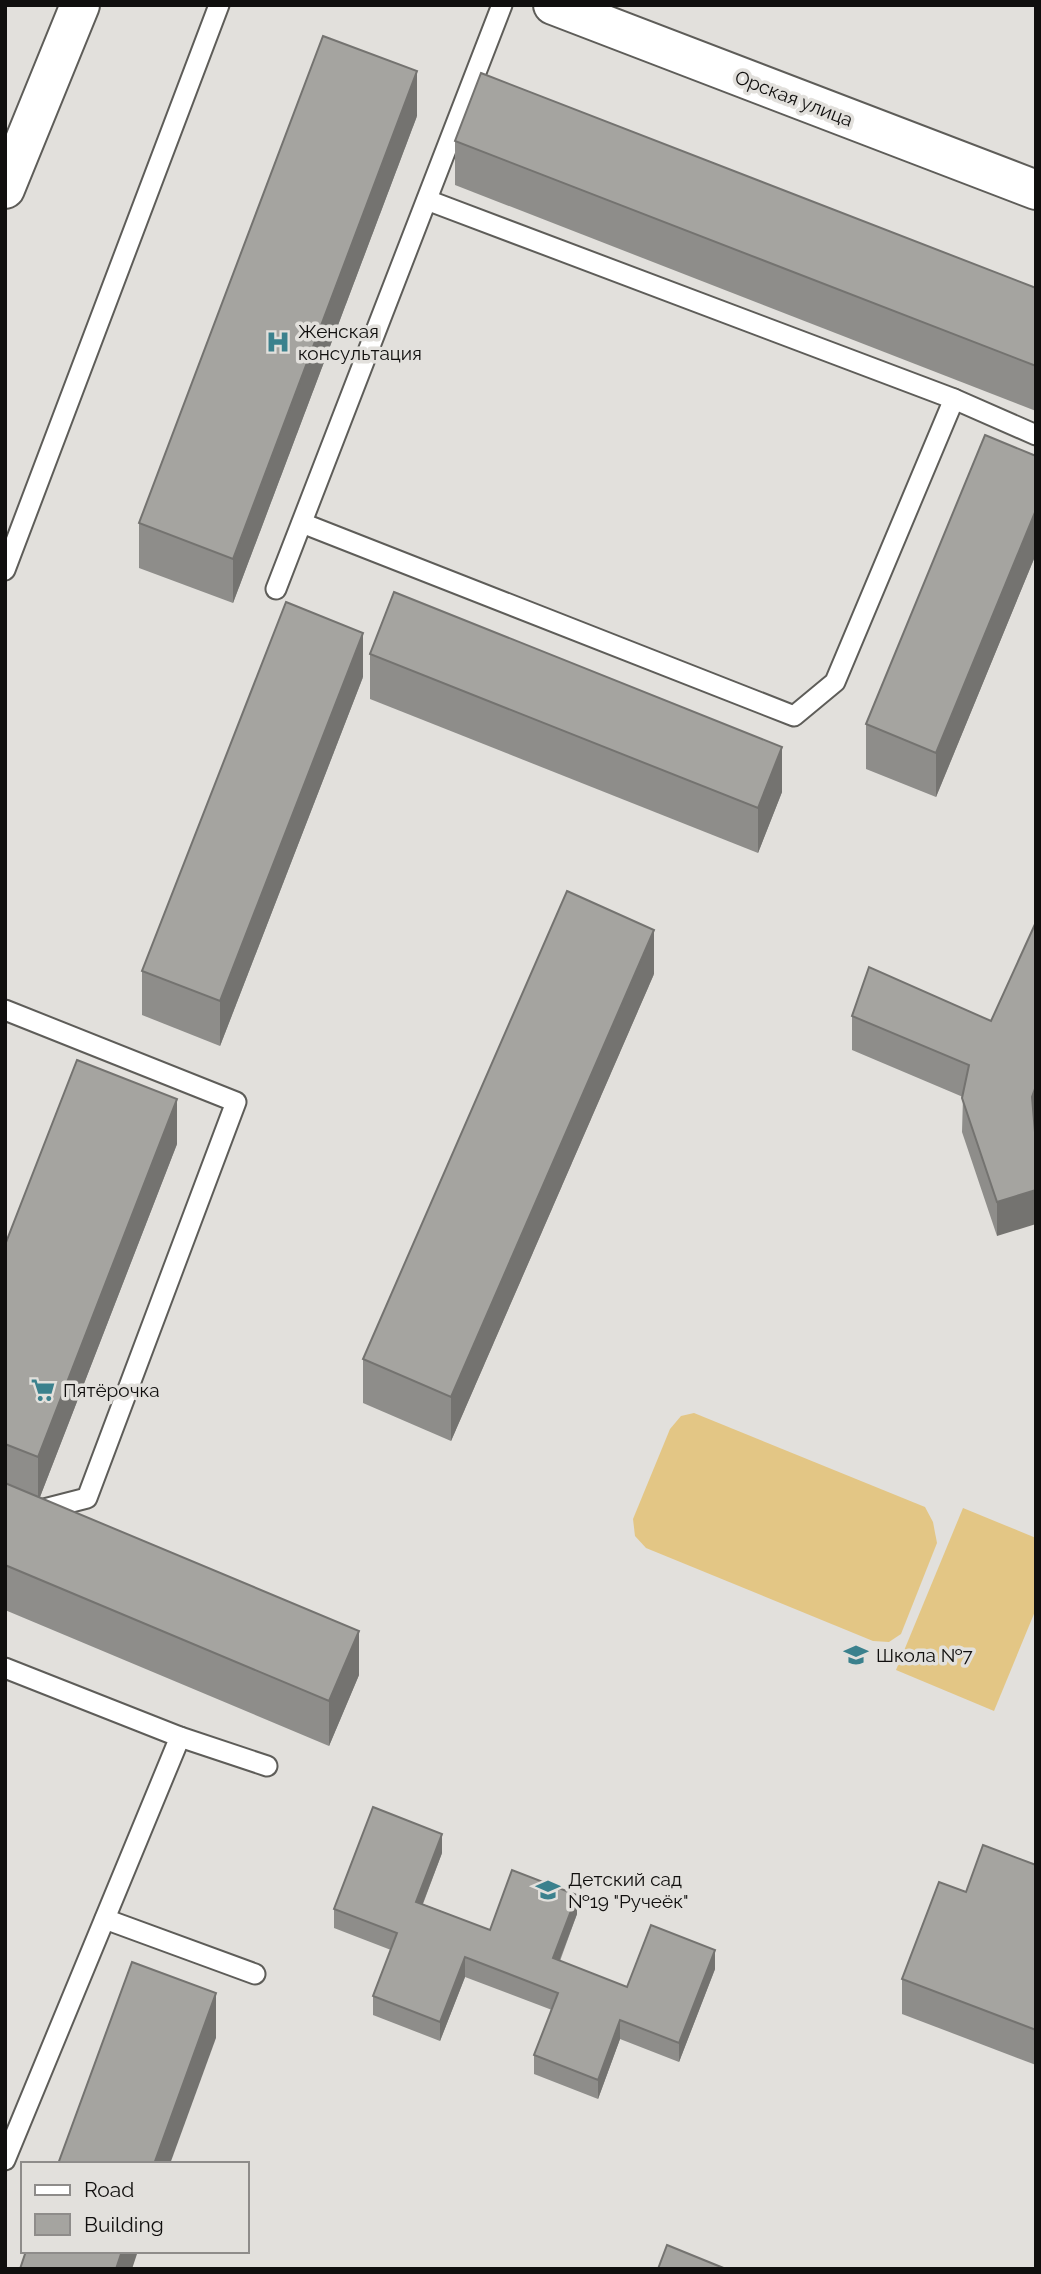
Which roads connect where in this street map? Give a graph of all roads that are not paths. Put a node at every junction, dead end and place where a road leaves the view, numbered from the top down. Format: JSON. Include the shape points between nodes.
{"nodes":[{"id":1,"x":80,"y":5,"type":"edge"},
{"id":2,"x":219,"y":5,"type":"edge"},
{"id":3,"x":502,"y":5,"type":"edge"},
{"id":4,"x":553,"y":5,"type":"edge"},
{"id":5,"x":5,"y":189,"type":"edge"},
{"id":6,"x":1036,"y":190,"type":"edge"},
{"id":7,"x":427,"y":200,"type":"junction"},
{"id":8,"x":954,"y":400,"type":"junction"},
{"id":9,"x":1036,"y":435,"type":"edge"},
{"id":10,"x":302,"y":523,"type":"junction"},
{"id":11,"x":5,"y":570,"type":"edge"},
{"id":12,"x":276,"y":589,"type":"dead end"},
{"id":13,"x":5,"y":1010,"type":"edge"},
{"id":14,"x":5,"y":1512,"type":"edge"},
{"id":15,"x":5,"y":1668,"type":"edge"},
{"id":16,"x":180,"y":1737,"type":"junction"},
{"id":17,"x":267,"y":1766,"type":"dead end"},
{"id":18,"x":105,"y":1919,"type":"junction"},
{"id":19,"x":255,"y":1974,"type":"dead end"},
{"id":20,"x":5,"y":2160,"type":"edge"}],
"edges":[{"from":1,"to":5,"type":"street"},
{"from":2,"to":11,"type":"lane"},
{"from":3,"to":7,"type":"lane"},
{"from":4,"to":6,"type":"street","name":"Орская улица"},
{"from":7,"to":8,"type":"lane"},
{"from":7,"to":10,"type":"lane"},
{"from":8,"to":9,"type":"lane"},
{"from":8,"to":10,"type":"lane","via":[[835,682],[794,716]]},
{"from":10,"to":12,"type":"lane"},
{"from":13,"to":14,"type":"lane","via":[[236,1102],[87,1498],[17,1516]]},
{"from":15,"to":16,"type":"lane"},
{"from":16,"to":17,"type":"lane"},
{"from":16,"to":18,"type":"lane"},
{"from":18,"to":19,"type":"lane"},
{"from":18,"to":20,"type":"lane"}]}
